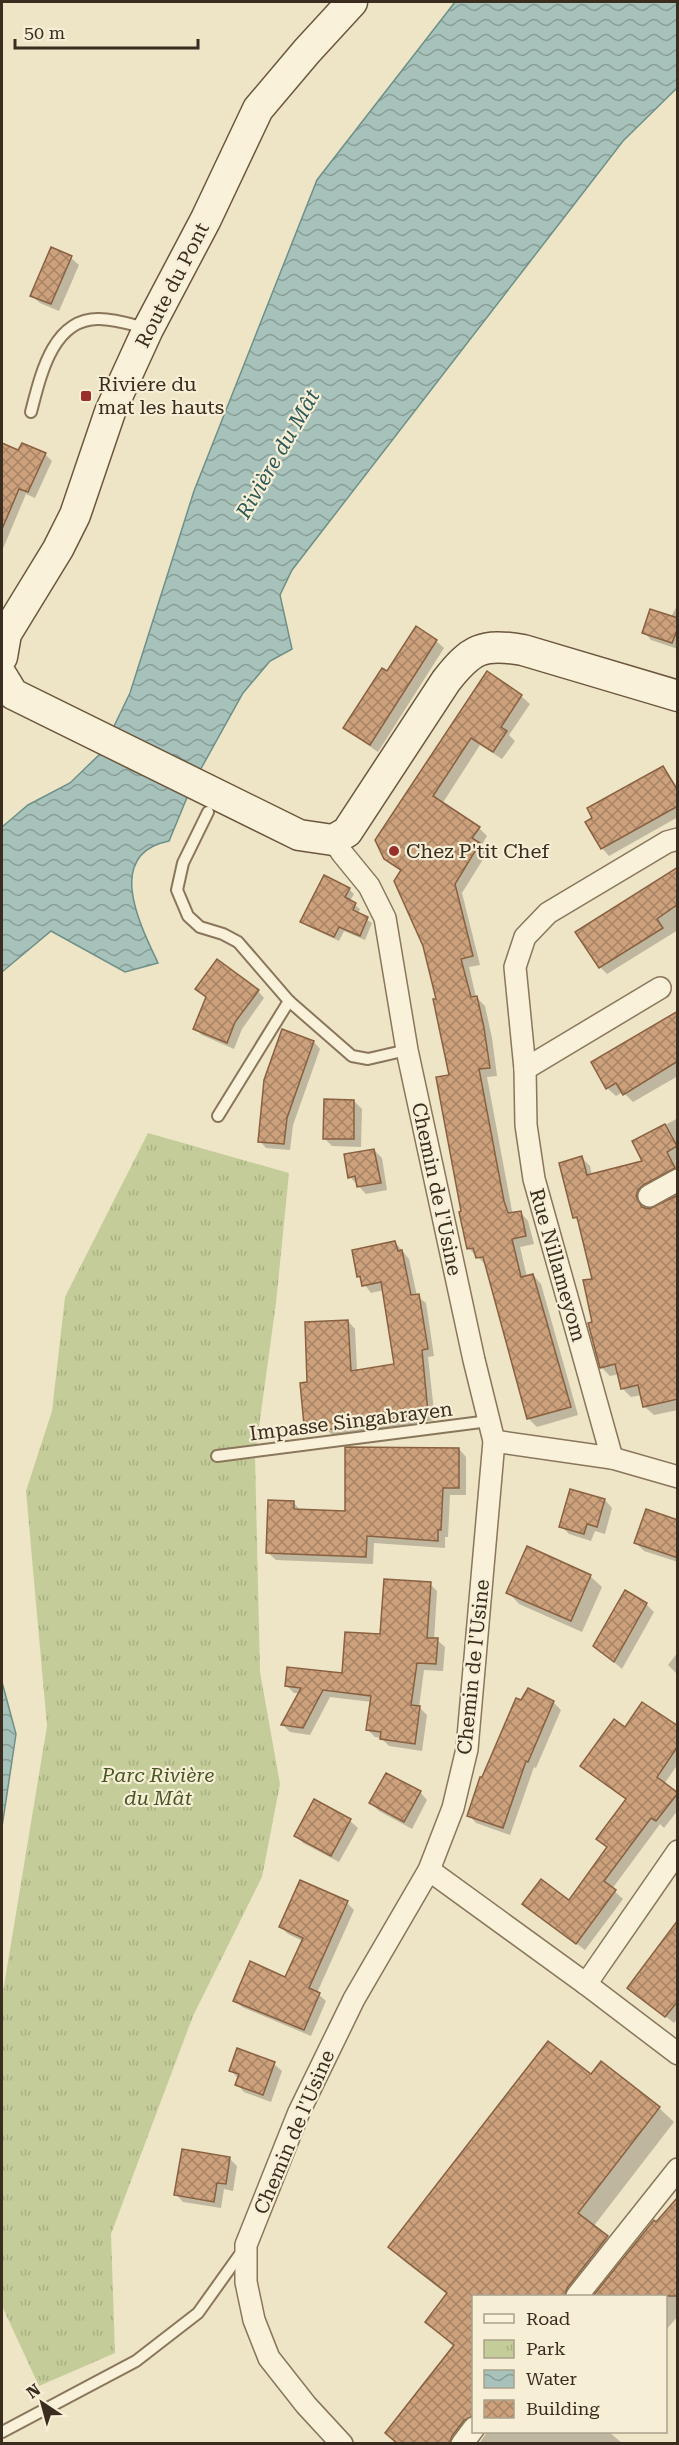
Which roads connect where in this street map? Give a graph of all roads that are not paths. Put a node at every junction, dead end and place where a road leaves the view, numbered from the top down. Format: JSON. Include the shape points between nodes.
{"nodes":[{"id":1,"x":352,"y":2,"type":"edge"},
{"id":2,"x":148,"y":329,"type":"junction"},
{"id":3,"x":31,"y":412,"type":"dead end"},
{"id":4,"x":2,"y":657,"type":"edge"},
{"id":5,"x":8,"y":685,"type":"edge"},
{"id":6,"x":678,"y":696,"type":"edge"},
{"id":7,"x":208,"y":812,"type":"dead end"},
{"id":8,"x":678,"y":839,"type":"edge"},
{"id":9,"x":333,"y":840,"type":"junction"},
{"id":10,"x":660,"y":988,"type":"dead end"},
{"id":11,"x":289,"y":1001,"type":"junction"},
{"id":12,"x":407,"y":1050,"type":"junction"},
{"id":13,"x":525,"y":1068,"type":"junction"},
{"id":14,"x":218,"y":1116,"type":"dead end"},
{"id":15,"x":678,"y":1180,"type":"edge"},
{"id":16,"x":649,"y":1196,"type":"dead end"},
{"id":17,"x":492,"y":1431,"type":"junction"},
{"id":18,"x":217,"y":1456,"type":"dead end"},
{"id":19,"x":612,"y":1458,"type":"junction"},
{"id":20,"x":678,"y":1477,"type":"edge"},
{"id":21,"x":678,"y":1851,"type":"edge"},
{"id":22,"x":429,"y":1870,"type":"junction"},
{"id":23,"x":586,"y":1984,"type":"junction"},
{"id":24,"x":678,"y":2054,"type":"edge"},
{"id":25,"x":678,"y":2169,"type":"edge"},
{"id":26,"x":246,"y":2245,"type":"junction"},
{"id":27,"x":578,"y":2295,"type":"edge"},
{"id":28,"x":472,"y":2431,"type":"edge"},
{"id":29,"x":2,"y":2432,"type":"edge"},
{"id":30,"x":342,"y":2444,"type":"edge"},
{"id":31,"x":462,"y":2444,"type":"edge"}],
"edges":[{"from":1,"to":2,"type":"main road","name":"Route du Pont","via":[[258,109]]},
{"from":2,"to":3,"type":"lane","via":[[96,319],[62,335],[40,377]]},
{"from":2,"to":4,"type":"main road","name":"Route du Pont","via":[[110,412],[75,515],[6,634]]},
{"from":5,"to":9,"type":"main road","via":[[299,835]]},
{"from":6,"to":9,"type":"main road","via":[[523,650],[498,646],[480,649],[462,661],[446,681],[347,831]]},
{"from":7,"to":11,"type":"lane","via":[[183,863],[177,890],[188,916],[200,927],[238,942]]},
{"from":8,"to":13,"type":"street","name":"Rue Nillameyom","via":[[548,913],[525,937],[515,967]]},
{"from":9,"to":12,"type":"street","name":"Chemin de l'Usine","via":[[369,886],[384,918]]},
{"from":10,"to":13,"type":"street"},
{"from":11,"to":12,"type":"lane","via":[[352,1056],[368,1059]]},
{"from":11,"to":14,"type":"lane"},
{"from":12,"to":17,"type":"street","name":"Chemin de l'Usine"},
{"from":13,"to":19,"type":"street","name":"Rue Nillameyom","via":[[526,1125],[534,1179]]},
{"from":15,"to":16,"type":"street"},
{"from":17,"to":18,"type":"lane","name":"Impasse Singabrayen"},
{"from":17,"to":19,"type":"street"},
{"from":17,"to":22,"type":"street","name":"Chemin de l'Usine","via":[[467,1749],[453,1808]]},
{"from":19,"to":20,"type":"street"},
{"from":21,"to":23,"type":"street"},
{"from":22,"to":23,"type":"street"},
{"from":22,"to":26,"type":"street","name":"Chemin de l'Usine","via":[[354,1998],[299,2112]]},
{"from":23,"to":24,"type":"street"},
{"from":25,"to":27,"type":"street"},
{"from":26,"to":29,"type":"lane","via":[[198,2313],[136,2361]]},
{"from":26,"to":30,"type":"street","name":"Chemin de l'Usine","via":[[246,2282],[254,2320],[269,2358]]},
{"from":28,"to":31,"type":"street"}]}
